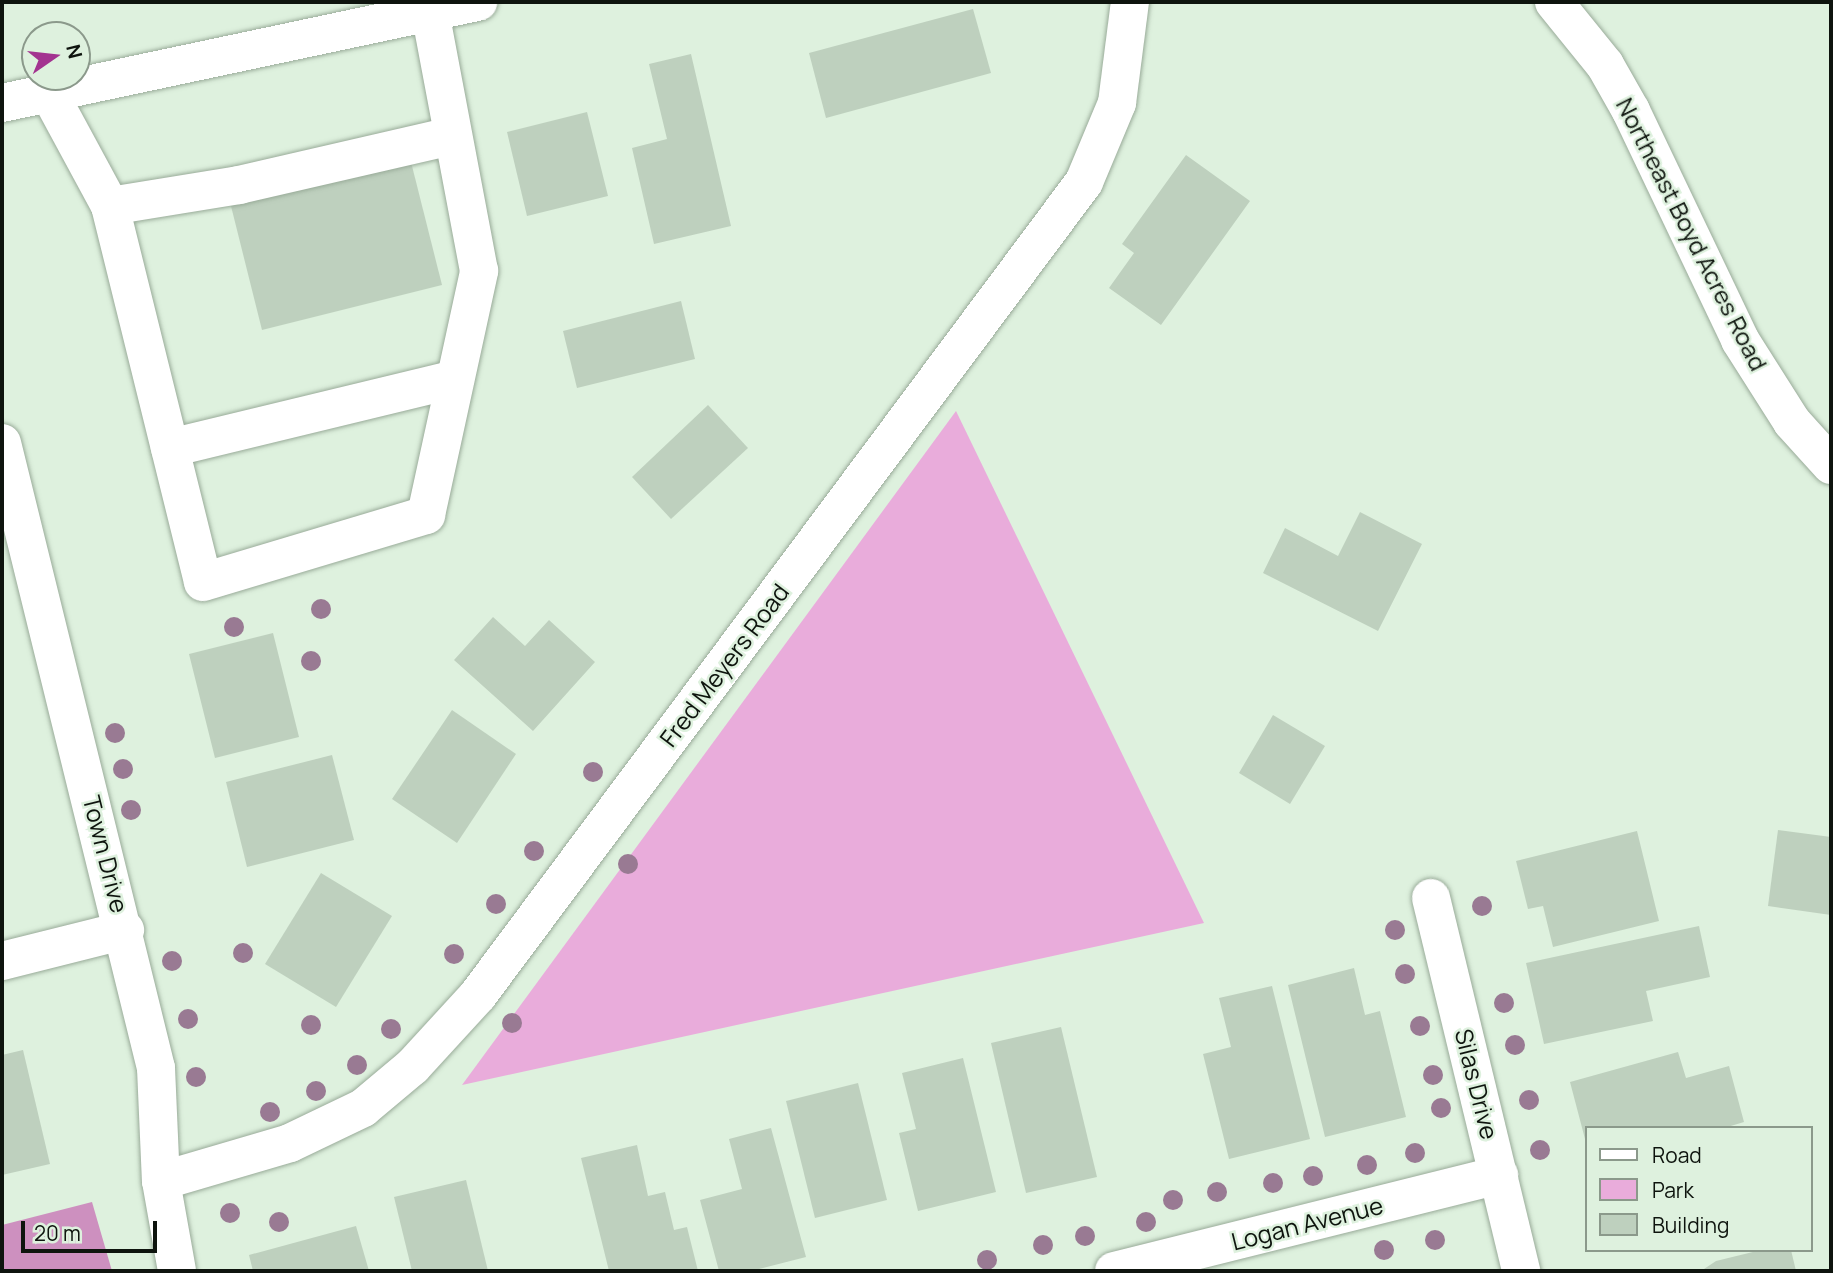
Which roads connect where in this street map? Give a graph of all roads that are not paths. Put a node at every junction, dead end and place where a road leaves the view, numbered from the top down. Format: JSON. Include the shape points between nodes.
{"nodes":[{"id":1,"x":478,"y":2,"type":"edge"},
{"id":2,"x":1130,"y":2,"type":"edge"},
{"id":3,"x":1554,"y":2,"type":"edge"},
{"id":4,"x":430,"y":12,"type":"junction"},
{"id":5,"x":49,"y":93,"type":"junction"},
{"id":6,"x":2,"y":103,"type":"edge"},
{"id":7,"x":451,"y":136,"type":"junction"},
{"id":8,"x":110,"y":206,"type":"junction"},
{"id":9,"x":455,"y":379,"type":"junction"},
{"id":10,"x":170,"y":448,"type":"junction"},
{"id":11,"x":3,"y":454,"type":"edge"},
{"id":12,"x":1831,"y":466,"type":"edge"},
{"id":13,"x":1431,"y":898,"type":"dead end"},
{"id":14,"x":125,"y":930,"type":"junction"},
{"id":15,"x":2,"y":961,"type":"edge"},
{"id":16,"x":1499,"y":1175,"type":"junction"},
{"id":17,"x":161,"y":1181,"type":"junction"},
{"id":18,"x":177,"y":1271,"type":"edge"},
{"id":19,"x":1114,"y":1271,"type":"edge"},
{"id":20,"x":1521,"y":1271,"type":"edge"}],
"edges":[{"from":1,"to":4,"type":"street"},
{"from":2,"to":17,"type":"street","name":"Fred Meyers Road","via":[[1117,103],[1084,182],[478,995],[413,1066],[363,1108],[289,1143]]},
{"from":3,"to":12,"type":"street","name":"Northeast Boyd Acres Road","via":[[1605,65],[1631,111],[1740,340],[1792,422]]},
{"from":4,"to":5,"type":"street"},
{"from":4,"to":7,"type":"street"},
{"from":5,"to":6,"type":"street"},
{"from":5,"to":8,"type":"street"},
{"from":7,"to":8,"type":"street","via":[[239,186]]},
{"from":7,"to":9,"type":"street","via":[[479,271]]},
{"from":8,"to":10,"type":"street"},
{"from":9,"to":10,"type":"street"},
{"from":9,"to":10,"type":"street","via":[[426,515],[203,582]]},
{"from":11,"to":14,"type":"street","name":"Town Drive"},
{"from":13,"to":16,"type":"street","name":"Silas Drive"},
{"from":14,"to":15,"type":"street"},
{"from":14,"to":17,"type":"street","name":"Town Drive","via":[[156,1068]]},
{"from":16,"to":19,"type":"street","name":"Logan Avenue"},
{"from":16,"to":20,"type":"street","name":"Silas Drive"},
{"from":17,"to":18,"type":"street","name":"Town Drive"}]}
